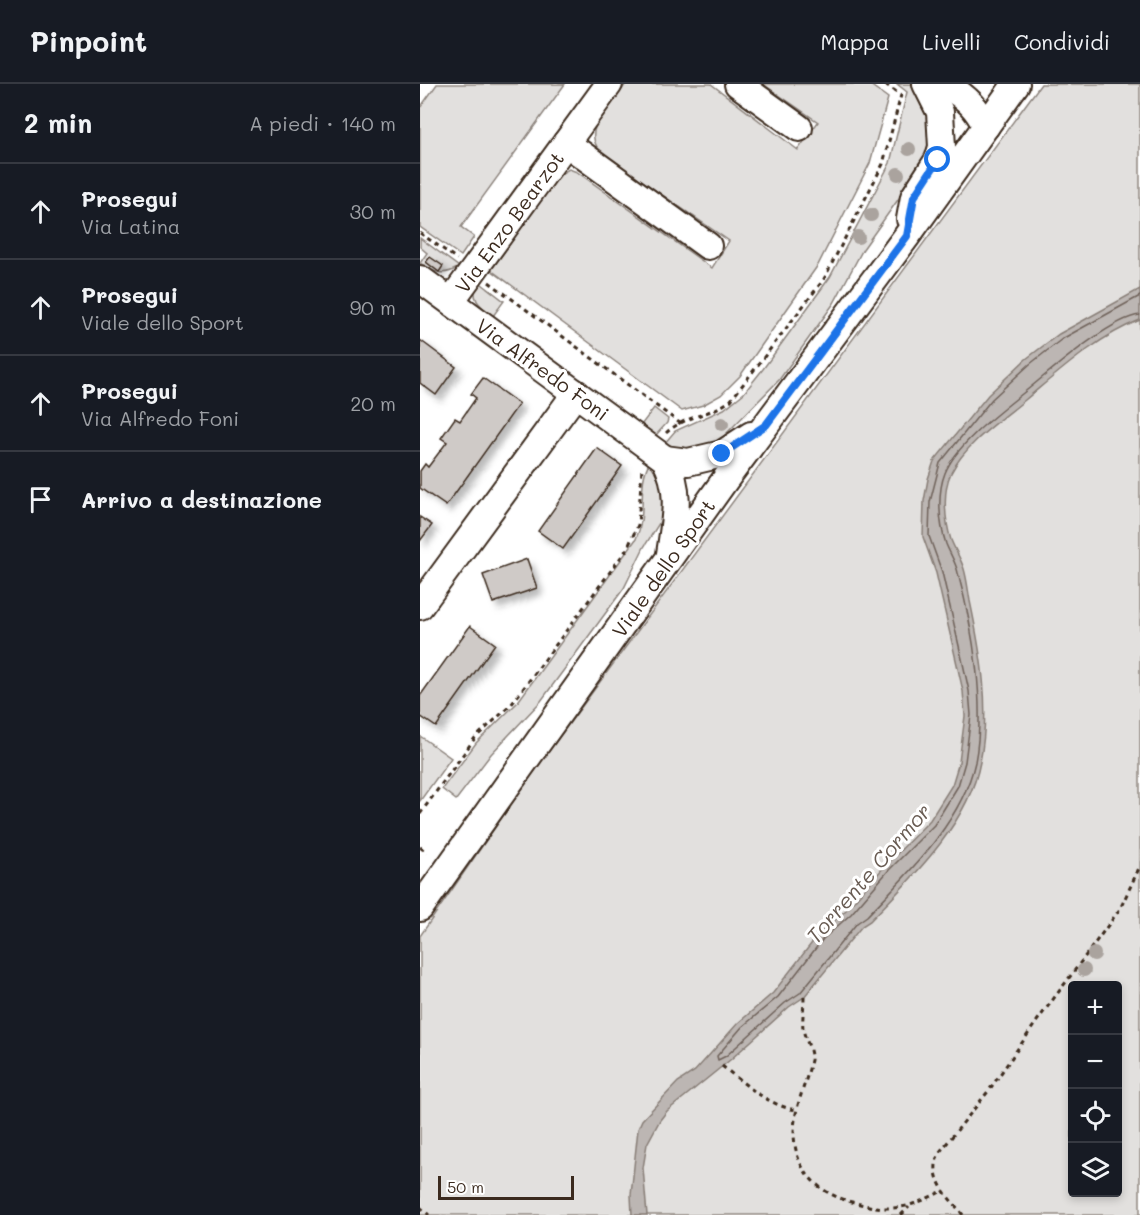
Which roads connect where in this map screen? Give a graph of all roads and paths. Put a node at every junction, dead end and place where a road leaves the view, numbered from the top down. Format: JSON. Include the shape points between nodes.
{"nodes":[{"id":1,"x":609,"y":84,"type":"edge"},
{"id":2,"x":738,"y":84,"type":"edge"},
{"id":3,"x":886,"y":84,"type":"edge"},
{"id":4,"x":977,"y":84,"type":"edge"},
{"id":5,"x":1016,"y":84,"type":"edge"},
{"id":6,"x":937,"y":85,"type":"edge"},
{"id":7,"x":940,"y":112,"type":"junction"},
{"id":8,"x":986,"y":126,"type":"junction"},
{"id":9,"x":799,"y":128,"type":"dead end"},
{"id":10,"x":566,"y":143,"type":"junction"},
{"id":11,"x":420,"y":233,"type":"edge"},
{"id":12,"x":907,"y":236,"type":"junction"},
{"id":13,"x":708,"y":246,"type":"dead end"},
{"id":14,"x":464,"y":264,"type":"dead end"},
{"id":15,"x":420,"y":279,"type":"edge"},
{"id":16,"x":484,"y":279,"type":"dead end"},
{"id":17,"x":451,"y":301,"type":"junction"},
{"id":18,"x":576,"y":393,"type":"junction"},
{"id":19,"x":681,"y":423,"type":"junction"},
{"id":20,"x":766,"y":425,"type":"junction"},
{"id":21,"x":667,"y":458,"type":"junction"},
{"id":22,"x":713,"y":497,"type":"junction"},
{"id":23,"x":669,"y":560,"type":"junction"},
{"id":24,"x":420,"y":606,"type":"edge"},
{"id":25,"x":420,"y":814,"type":"edge"},
{"id":26,"x":420,"y":848,"type":"edge"},
{"id":27,"x":427,"y":853,"type":"dead end"},
{"id":28,"x":1140,"y":866,"type":"edge"},
{"id":29,"x":420,"y":908,"type":"edge"},
{"id":30,"x":804,"y":997,"type":"dead end"},
{"id":31,"x":722,"y":1066,"type":"dead end"},
{"id":32,"x":797,"y":1110,"type":"junction"},
{"id":33,"x":944,"y":1190,"type":"junction"},
{"id":34,"x":910,"y":1206,"type":"junction"},
{"id":35,"x":420,"y":1207,"type":"edge"},
{"id":36,"x":429,"y":1215,"type":"edge"},
{"id":37,"x":901,"y":1215,"type":"edge"},
{"id":38,"x":963,"y":1215,"type":"edge"}],
"edges":[{"from":1,"to":10,"type":"street","name":"Via Enzo Bearzot"},
{"from":2,"to":9,"type":"street"},
{"from":3,"to":19,"type":"path","via":[[901,95],[883,164],[824,279],[736,394],[720,408]]},
{"from":4,"to":6,"type":"street"},
{"from":5,"to":8,"type":"street","name":"Viale dello Sport"},
{"from":6,"to":7,"type":"street"},
{"from":6,"to":8,"type":"street","via":[[963,95]]},
{"from":7,"to":8,"type":"street","via":[[962,123]]},
{"from":7,"to":12,"type":"street","via":[[942,147],[914,197]]},
{"from":8,"to":12,"type":"street","name":"Viale dello Sport"},
{"from":10,"to":13,"type":"street","name":"Via Enzo Bearzot"},
{"from":10,"to":17,"type":"street","name":"Via Enzo Bearzot"},
{"from":11,"to":14,"type":"path"},
{"from":12,"to":20,"type":"street","name":"Viale dello Sport"},
{"from":15,"to":17,"type":"street","name":"Via Alfredo Foni"},
{"from":16,"to":19,"type":"path"},
{"from":17,"to":18,"type":"street","name":"Via Alfredo Foni"},
{"from":18,"to":21,"type":"street","name":"Via Alfredo Foni"},
{"from":18,"to":24,"type":"street"},
{"from":19,"to":21,"type":"path"},
{"from":20,"to":21,"type":"street","via":[[722,454]]},
{"from":20,"to":22,"type":"street","name":"Viale dello Sport"},
{"from":21,"to":22,"type":"street","name":"Via Alfredo Foni","via":[[683,486]]},
{"from":21,"to":23,"type":"street","via":[[676,500]]},
{"from":21,"to":25,"type":"path","via":[[641,473],[638,525],[627,549],[511,705],[475,738]]},
{"from":22,"to":23,"type":"street","name":"Viale dello Sport"},
{"from":23,"to":29,"type":"street","name":"Viale dello Sport"},
{"from":26,"to":27,"type":"path"},
{"from":28,"to":33,"type":"path","via":[[1120,909],[939,1153],[934,1164]]},
{"from":30,"to":32,"type":"path","via":[[803,1029],[811,1059]]},
{"from":31,"to":32,"type":"path","via":[[770,1101]]},
{"from":32,"to":34,"type":"path","via":[[795,1148],[809,1179],[849,1202],[886,1208]]},
{"from":33,"to":34,"type":"path"},
{"from":33,"to":38,"type":"path"},
{"from":34,"to":37,"type":"path"},
{"from":35,"to":36,"type":"path"}]}
